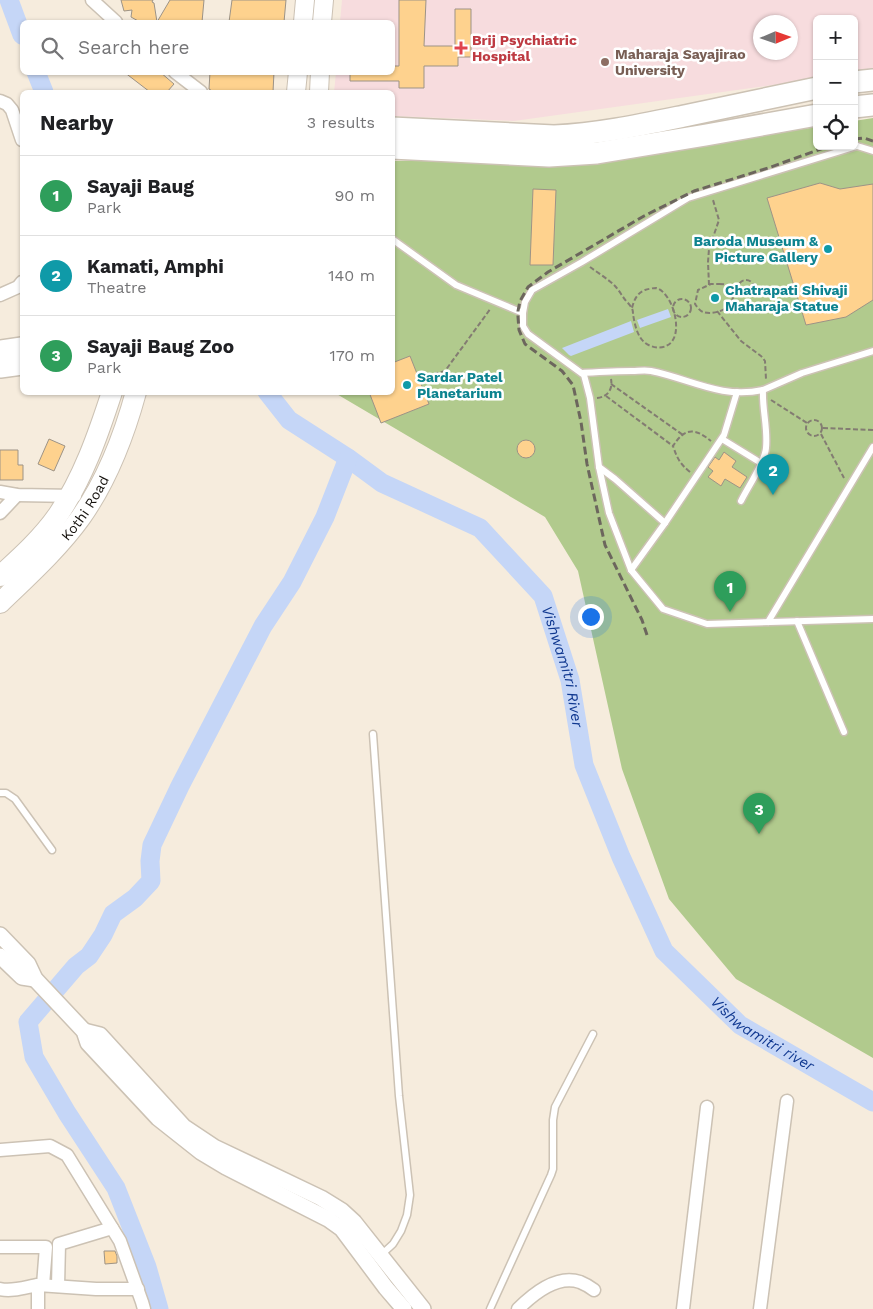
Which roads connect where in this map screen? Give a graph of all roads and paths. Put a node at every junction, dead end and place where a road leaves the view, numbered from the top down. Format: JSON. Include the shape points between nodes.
{"nodes":[{"id":1,"x":92,"y":0,"type":"edge"},
{"id":2,"x":305,"y":0,"type":"edge"},
{"id":3,"x":324,"y":0,"type":"edge"},
{"id":4,"x":114,"y":20,"type":"edge"},
{"id":5,"x":303,"y":20,"type":"edge"},
{"id":6,"x":322,"y":20,"type":"edge"},
{"id":7,"x":179,"y":75,"type":"edge"},
{"id":8,"x":298,"y":75,"type":"edge"},
{"id":9,"x":320,"y":75,"type":"edge"},
{"id":10,"x":873,"y":80,"type":"edge"},
{"id":11,"x":858,"y":82,"type":"edge"},
{"id":12,"x":813,"y":89,"type":"edge"},
{"id":13,"x":198,"y":90,"type":"edge"},
{"id":14,"x":296,"y":90,"type":"edge"},
{"id":15,"x":319,"y":90,"type":"edge"},
{"id":16,"x":0,"y":101,"type":"edge"},
{"id":17,"x":873,"y":105,"type":"edge"},
{"id":18,"x":858,"y":106,"type":"edge"},
{"id":19,"x":813,"y":116,"type":"edge"},
{"id":20,"x":395,"y":128,"type":"edge"},
{"id":21,"x":20,"y":134,"type":"edge"},
{"id":22,"x":858,"y":147,"type":"edge"},
{"id":23,"x":395,"y":148,"type":"edge"},
{"id":24,"x":842,"y":150,"type":"edge"},
{"id":25,"x":873,"y":151,"type":"edge"},
{"id":26,"x":710,"y":191,"type":"junction"},
{"id":27,"x":395,"y":240,"type":"edge"},
{"id":28,"x":582,"y":262,"type":"junction"},
{"id":29,"x":20,"y":284,"type":"edge"},
{"id":30,"x":709,"y":285,"type":"junction"},
{"id":31,"x":738,"y":290,"type":"junction"},
{"id":32,"x":733,"y":292,"type":"junction"},
{"id":33,"x":0,"y":295,"type":"edge"},
{"id":34,"x":496,"y":302,"type":"junction"},
{"id":35,"x":695,"y":304,"type":"junction"},
{"id":36,"x":690,"y":305,"type":"junction"},
{"id":37,"x":632,"y":308,"type":"junction"},
{"id":38,"x":674,"y":312,"type":"junction"},
{"id":39,"x":717,"y":312,"type":"junction"},
{"id":40,"x":523,"y":313,"type":"junction"},
{"id":41,"x":20,"y":348,"type":"edge"},
{"id":42,"x":0,"y":351,"type":"edge"},
{"id":43,"x":873,"y":352,"type":"edge"},
{"id":44,"x":20,"y":364,"type":"edge"},
{"id":45,"x":0,"y":367,"type":"edge"},
{"id":46,"x":609,"y":371,"type":"junction"},
{"id":47,"x":582,"y":373,"type":"junction"},
{"id":48,"x":419,"y":378,"type":"dead end"},
{"id":49,"x":611,"y":384,"type":"junction"},
{"id":50,"x":764,"y":391,"type":"junction"},
{"id":51,"x":737,"y":392,"type":"junction"},
{"id":52,"x":111,"y":395,"type":"edge"},
{"id":53,"x":135,"y":395,"type":"edge"},
{"id":54,"x":606,"y":396,"type":"junction"},
{"id":55,"x":590,"y":398,"type":"junction"},
{"id":56,"x":807,"y":423,"type":"junction"},
{"id":57,"x":823,"y":428,"type":"junction"},
{"id":58,"x":873,"y":430,"type":"edge"},
{"id":59,"x":683,"y":434,"type":"junction"},
{"id":60,"x":820,"y":434,"type":"junction"},
{"id":61,"x":722,"y":439,"type":"junction"},
{"id":62,"x":717,"y":445,"type":"junction"},
{"id":63,"x":673,"y":446,"type":"junction"},
{"id":64,"x":873,"y":447,"type":"edge"},
{"id":65,"x":761,"y":463,"type":"junction"},
{"id":66,"x":599,"y":467,"type":"junction"},
{"id":67,"x":696,"y":477,"type":"junction"},
{"id":68,"x":849,"y":488,"type":"junction"},
{"id":69,"x":0,"y":492,"type":"edge"},
{"id":70,"x":18,"y":495,"type":"junction"},
{"id":71,"x":69,"y":496,"type":"junction"},
{"id":72,"x":93,"y":498,"type":"junction"},
{"id":73,"x":741,"y":500,"type":"dead end"},
{"id":74,"x":0,"y":513,"type":"edge"},
{"id":75,"x":665,"y":523,"type":"junction"},
{"id":76,"x":631,"y":570,"type":"junction"},
{"id":77,"x":0,"y":576,"type":"edge"},
{"id":78,"x":0,"y":603,"type":"edge"},
{"id":79,"x":873,"y":619,"type":"edge"},
{"id":80,"x":797,"y":621,"type":"junction"},
{"id":81,"x":768,"y":622,"type":"junction"},
{"id":82,"x":844,"y":732,"type":"dead end"},
{"id":83,"x":374,"y":734,"type":"dead end"},
{"id":84,"x":0,"y":793,"type":"edge"},
{"id":85,"x":52,"y":850,"type":"dead end"},
{"id":86,"x":0,"y":935,"type":"edge"},
{"id":87,"x":0,"y":956,"type":"edge"},
{"id":88,"x":35,"y":979,"type":"junction"},
{"id":89,"x":593,"y":1034,"type":"dead end"},
{"id":90,"x":786,"y":1101,"type":"dead end"},
{"id":91,"x":706,"y":1107,"type":"dead end"},
{"id":92,"x":0,"y":1150,"type":"edge"},
{"id":93,"x":340,"y":1219,"type":"junction"},
{"id":94,"x":112,"y":1228,"type":"junction"},
{"id":95,"x":0,"y":1247,"type":"edge"},
{"id":96,"x":380,"y":1255,"type":"junction"},
{"id":97,"x":41,"y":1285,"type":"junction"},
{"id":98,"x":58,"y":1286,"type":"junction"},
{"id":99,"x":0,"y":1289,"type":"edge"},
{"id":100,"x":138,"y":1289,"type":"junction"},
{"id":101,"x":594,"y":1290,"type":"dead end"},
{"id":102,"x":38,"y":1309,"type":"edge"},
{"id":103,"x":144,"y":1309,"type":"edge"},
{"id":104,"x":404,"y":1309,"type":"edge"},
{"id":105,"x":423,"y":1309,"type":"edge"},
{"id":106,"x":490,"y":1309,"type":"edge"},
{"id":107,"x":518,"y":1309,"type":"edge"},
{"id":108,"x":683,"y":1309,"type":"edge"},
{"id":109,"x":760,"y":1309,"type":"edge"}],
"edges":[{"from":1,"to":4,"type":"street"},
{"from":2,"to":5,"type":"main road"},
{"from":3,"to":6,"type":"main road"},
{"from":7,"to":13,"type":"street"},
{"from":8,"to":14,"type":"main road"},
{"from":9,"to":15,"type":"main road"},
{"from":10,"to":11,"type":"highway"},
{"from":12,"to":20,"type":"highway","via":[[602,132],[535,135]]},
{"from":16,"to":21,"type":"street","via":[[12,110]]},
{"from":17,"to":18,"type":"highway"},
{"from":19,"to":23,"type":"highway","via":[[597,153],[550,156]]},
{"from":22,"to":25,"type":"lane"},
{"from":24,"to":26,"type":"lane"},
{"from":26,"to":28,"type":"lane","via":[[688,198]]},
{"from":26,"to":30,"type":"path","via":[[719,220],[709,249]]},
{"from":27,"to":34,"type":"lane","via":[[456,285]]},
{"from":28,"to":37,"type":"path","via":[[614,285]]},
{"from":28,"to":40,"type":"lane","via":[[532,290],[524,302]]},
{"from":29,"to":33,"type":"street"},
{"from":30,"to":32,"type":"path","via":[[726,284]]},
{"from":30,"to":35,"type":"path","via":[[698,290]]},
{"from":31,"to":31,"type":"path","via":[[738,284],[745,280],[754,285],[752,294],[748,296],[742,296]]},
{"from":31,"to":32,"type":"path"},
{"from":32,"to":39,"type":"path","via":[[729,306]]},
{"from":34,"to":40,"type":"lane"},
{"from":34,"to":48,"type":"path","via":[[445,371]]},
{"from":35,"to":36,"type":"path"},
{"from":35,"to":39,"type":"path","via":[[704,312]]},
{"from":36,"to":38,"type":"path","via":[[685,317]]},
{"from":36,"to":38,"type":"path","via":[[686,301],[677,301]]},
{"from":37,"to":38,"type":"path","via":[[636,296],[643,290],[658,288],[670,301]]},
{"from":37,"to":38,"type":"path","via":[[641,339],[654,347],[669,345],[676,336]]},
{"from":39,"to":50,"type":"path","via":[[742,341],[766,361]]},
{"from":40,"to":47,"type":"lane","via":[[523,326],[528,334]]},
{"from":41,"to":42,"type":"highway"},
{"from":43,"to":50,"type":"lane","via":[[802,373]]},
{"from":44,"to":45,"type":"highway"},
{"from":46,"to":47,"type":"lane"},
{"from":46,"to":49,"type":"path"},
{"from":46,"to":51,"type":"lane","via":[[650,371],[708,389]]},
{"from":47,"to":55,"type":"lane"},
{"from":49,"to":54,"type":"path"},
{"from":49,"to":59,"type":"path"},
{"from":50,"to":51,"type":"lane"},
{"from":50,"to":56,"type":"path"},
{"from":50,"to":65,"type":"lane","via":[[766,449]]},
{"from":51,"to":61,"type":"lane"},
{"from":52,"to":71,"type":"main road","name":"Kothi Road","via":[[89,455]]},
{"from":53,"to":72,"type":"main road","name":"Kothi Road","via":[[118,446]]},
{"from":54,"to":55,"type":"path"},
{"from":54,"to":63,"type":"path"},
{"from":55,"to":66,"type":"lane"},
{"from":56,"to":57,"type":"path","via":[[817,420]]},
{"from":56,"to":60,"type":"path","via":[[806,432],[816,436]]},
{"from":57,"to":58,"type":"path"},
{"from":57,"to":60,"type":"path"},
{"from":59,"to":62,"type":"path","via":[[702,433]]},
{"from":59,"to":63,"type":"path"},
{"from":60,"to":68,"type":"path"},
{"from":61,"to":62,"type":"lane"},
{"from":61,"to":65,"type":"lane"},
{"from":62,"to":67,"type":"lane"},
{"from":63,"to":67,"type":"path","via":[[677,458]]},
{"from":64,"to":68,"type":"lane"},
{"from":65,"to":73,"type":"lane"},
{"from":66,"to":75,"type":"lane"},
{"from":66,"to":76,"type":"lane","via":[[609,513]]},
{"from":67,"to":75,"type":"lane"},
{"from":68,"to":81,"type":"lane"},
{"from":69,"to":70,"type":"street"},
{"from":70,"to":71,"type":"street"},
{"from":70,"to":74,"type":"street"},
{"from":71,"to":72,"type":"street"},
{"from":71,"to":77,"type":"main road","name":"Kothi Road","via":[[43,534]]},
{"from":72,"to":78,"type":"main road","name":"Kothi Road","via":[[53,550]]},
{"from":75,"to":76,"type":"lane"},
{"from":76,"to":81,"type":"lane","via":[[663,609],[707,624]]},
{"from":79,"to":80,"type":"lane"},
{"from":80,"to":81,"type":"lane"},
{"from":80,"to":82,"type":"lane"},
{"from":83,"to":96,"type":"lane","via":[[399,1096],[410,1195],[401,1231],[393,1244]]},
{"from":84,"to":85,"type":"lane","via":[[15,799]]},
{"from":86,"to":88,"type":"street","via":[[28,964]]},
{"from":87,"to":88,"type":"street","via":[[22,976]]},
{"from":88,"to":93,"type":"street","via":[[84,1031],[88,1043],[158,1118],[200,1152],[226,1167],[270,1181],[328,1219]]},
{"from":89,"to":106,"type":"lane","via":[[555,1107],[551,1175]]},
{"from":90,"to":109,"type":"street"},
{"from":91,"to":108,"type":"street"},
{"from":92,"to":94,"type":"street","via":[[50,1146],[67,1155]]},
{"from":93,"to":96,"type":"street","via":[[354,1222]]},
{"from":93,"to":104,"type":"street","via":[[342,1229]]},
{"from":94,"to":98,"type":"street","via":[[59,1244]]},
{"from":94,"to":100,"type":"street"},
{"from":95,"to":97,"type":"street","via":[[46,1247]]},
{"from":96,"to":105,"type":"street"},
{"from":97,"to":98,"type":"street"},
{"from":97,"to":99,"type":"street"},
{"from":97,"to":102,"type":"street"},
{"from":98,"to":100,"type":"street"},
{"from":100,"to":103,"type":"street"},
{"from":101,"to":107,"type":"street","via":[[580,1282],[561,1281],[549,1285]]}]}
